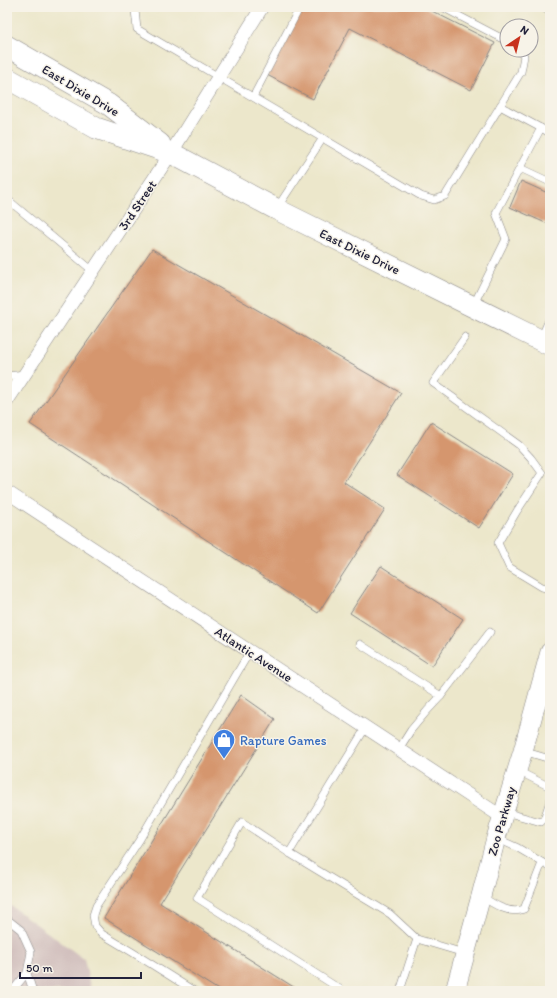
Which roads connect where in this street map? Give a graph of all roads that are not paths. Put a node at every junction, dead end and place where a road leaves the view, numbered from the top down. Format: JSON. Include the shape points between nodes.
{"nodes":[{"id":1,"x":262,"y":7,"type":"edge"},
{"id":2,"x":300,"y":7,"type":"edge"},
{"id":3,"x":442,"y":7,"type":"edge"},
{"id":4,"x":135,"y":8,"type":"edge"},
{"id":5,"x":499,"y":37,"type":"edge"},
{"id":6,"x":7,"y":46,"type":"edge"},
{"id":7,"x":524,"y":58,"type":"edge"},
{"id":8,"x":219,"y":77,"type":"junction"},
{"id":9,"x":7,"y":78,"type":"edge"},
{"id":10,"x":253,"y":97,"type":"junction"},
{"id":11,"x":500,"y":106,"type":"junction"},
{"id":12,"x":541,"y":128,"type":"junction"},
{"id":13,"x":550,"y":132,"type":"edge"},
{"id":14,"x":323,"y":138,"type":"junction"},
{"id":15,"x":171,"y":153,"type":"junction"},
{"id":16,"x":520,"y":168,"type":"junction"},
{"id":17,"x":550,"y":182,"type":"edge"},
{"id":18,"x":7,"y":199,"type":"edge"},
{"id":19,"x":276,"y":209,"type":"junction"},
{"id":20,"x":93,"y":271,"type":"junction"},
{"id":21,"x":473,"y":307,"type":"junction"},
{"id":22,"x":550,"y":318,"type":"edge"},
{"id":23,"x":465,"y":338,"type":"dead end"},
{"id":24,"x":545,"y":343,"type":"edge"},
{"id":25,"x":25,"y":374,"type":"junction"},
{"id":26,"x":7,"y":376,"type":"edge"},
{"id":27,"x":7,"y":401,"type":"edge"},
{"id":28,"x":7,"y":492,"type":"edge"},
{"id":29,"x":550,"y":589,"type":"edge"},
{"id":30,"x":490,"y":632,"type":"dead end"},
{"id":31,"x":360,"y":644,"type":"dead end"},
{"id":32,"x":250,"y":651,"type":"junction"},
{"id":33,"x":550,"y":652,"type":"edge"},
{"id":34,"x":441,"y":696,"type":"junction"},
{"id":35,"x":544,"y":702,"type":"edge"},
{"id":36,"x":366,"y":727,"type":"junction"},
{"id":37,"x":399,"y":749,"type":"junction"},
{"id":38,"x":523,"y":751,"type":"junction"},
{"id":39,"x":550,"y":759,"type":"edge"},
{"id":40,"x":516,"y":770,"type":"junction"},
{"id":41,"x":550,"y":787,"type":"edge"},
{"id":42,"x":550,"y":802,"type":"edge"},
{"id":43,"x":503,"y":814,"type":"junction"},
{"id":44,"x":496,"y":838,"type":"junction"},
{"id":45,"x":288,"y":853,"type":"junction"},
{"id":46,"x":542,"y":863,"type":"junction"},
{"id":47,"x":550,"y":867,"type":"edge"},
{"id":48,"x":481,"y":896,"type":"junction"},
{"id":49,"x":7,"y":919,"type":"edge"},
{"id":50,"x":417,"y":939,"type":"junction"},
{"id":51,"x":464,"y":954,"type":"junction"},
{"id":52,"x":27,"y":973,"type":"junction"},
{"id":53,"x":12,"y":991,"type":"edge"},
{"id":54,"x":33,"y":991,"type":"edge"},
{"id":55,"x":194,"y":991,"type":"edge"},
{"id":56,"x":343,"y":991,"type":"edge"},
{"id":57,"x":400,"y":991,"type":"edge"},
{"id":58,"x":454,"y":991,"type":"edge"}],
"edges":[{"from":1,"to":8,"type":"street","name":"3rd Street"},
{"from":2,"to":10,"type":"lane"},
{"from":3,"to":5,"type":"lane"},
{"from":4,"to":8,"type":"lane","via":[[136,29]]},
{"from":6,"to":15,"type":"main road","name":"East Dixie Drive","via":[[108,104]]},
{"from":7,"to":11,"type":"lane","via":[[521,72]]},
{"from":8,"to":10,"type":"lane"},
{"from":8,"to":15,"type":"street","name":"3rd Street"},
{"from":9,"to":15,"type":"main road","name":"East Dixie Drive","via":[[96,128]]},
{"from":10,"to":14,"type":"lane"},
{"from":11,"to":12,"type":"lane"},
{"from":11,"to":14,"type":"lane","via":[[445,196],[434,200],[422,196]]},
{"from":12,"to":13,"type":"lane"},
{"from":12,"to":16,"type":"lane"},
{"from":14,"to":19,"type":"lane"},
{"from":15,"to":19,"type":"main road","name":"East Dixie Drive"},
{"from":15,"to":20,"type":"street","name":"3rd Street"},
{"from":16,"to":17,"type":"lane"},
{"from":16,"to":21,"type":"lane","via":[[496,213],[506,239]]},
{"from":18,"to":20,"type":"lane"},
{"from":19,"to":21,"type":"main road","name":"East Dixie Drive"},
{"from":20,"to":25,"type":"street","name":"3rd Street"},
{"from":21,"to":24,"type":"main road","name":"East Dixie Drive"},
{"from":22,"to":24,"type":"lane"},
{"from":23,"to":29,"type":"lane","via":[[432,383],[519,444],[542,473],[498,543],[509,567],[542,587]]},
{"from":25,"to":26,"type":"lane"},
{"from":25,"to":27,"type":"street","name":"3rd Street"},
{"from":28,"to":32,"type":"street","name":"Atlantic Avenue"},
{"from":30,"to":34,"type":"lane"},
{"from":31,"to":34,"type":"lane"},
{"from":32,"to":36,"type":"street","name":"Atlantic Avenue"},
{"from":32,"to":55,"type":"lane","via":[[148,826],[96,906],[93,915],[94,926],[102,934]]},
{"from":33,"to":35,"type":"main road","name":"Zoo Parkway"},
{"from":34,"to":37,"type":"lane","via":[[411,730]]},
{"from":35,"to":38,"type":"main road","name":"Zoo Parkway"},
{"from":36,"to":37,"type":"street","name":"Atlantic Avenue"},
{"from":36,"to":45,"type":"lane"},
{"from":37,"to":43,"type":"street","name":"Atlantic Avenue"},
{"from":38,"to":39,"type":"lane"},
{"from":38,"to":40,"type":"main road","name":"Zoo Parkway"},
{"from":40,"to":41,"type":"lane"},
{"from":40,"to":43,"type":"main road","name":"Zoo Parkway"},
{"from":42,"to":43,"type":"lane","via":[[541,822]]},
{"from":43,"to":44,"type":"main road","name":"Zoo Parkway"},
{"from":44,"to":46,"type":"lane"},
{"from":44,"to":48,"type":"main road","name":"Zoo Parkway"},
{"from":45,"to":50,"type":"lane","via":[[390,914]]},
{"from":45,"to":56,"type":"lane","via":[[242,822],[197,898]]},
{"from":46,"to":47,"type":"lane"},
{"from":46,"to":48,"type":"lane","via":[[524,909],[507,909]]},
{"from":48,"to":51,"type":"main road","name":"Zoo Parkway"},
{"from":49,"to":52,"type":"lane","via":[[21,930],[30,952]]},
{"from":50,"to":51,"type":"lane"},
{"from":50,"to":57,"type":"lane"},
{"from":51,"to":58,"type":"main road","name":"Zoo Parkway"},
{"from":52,"to":53,"type":"lane"},
{"from":52,"to":54,"type":"lane"}]}
